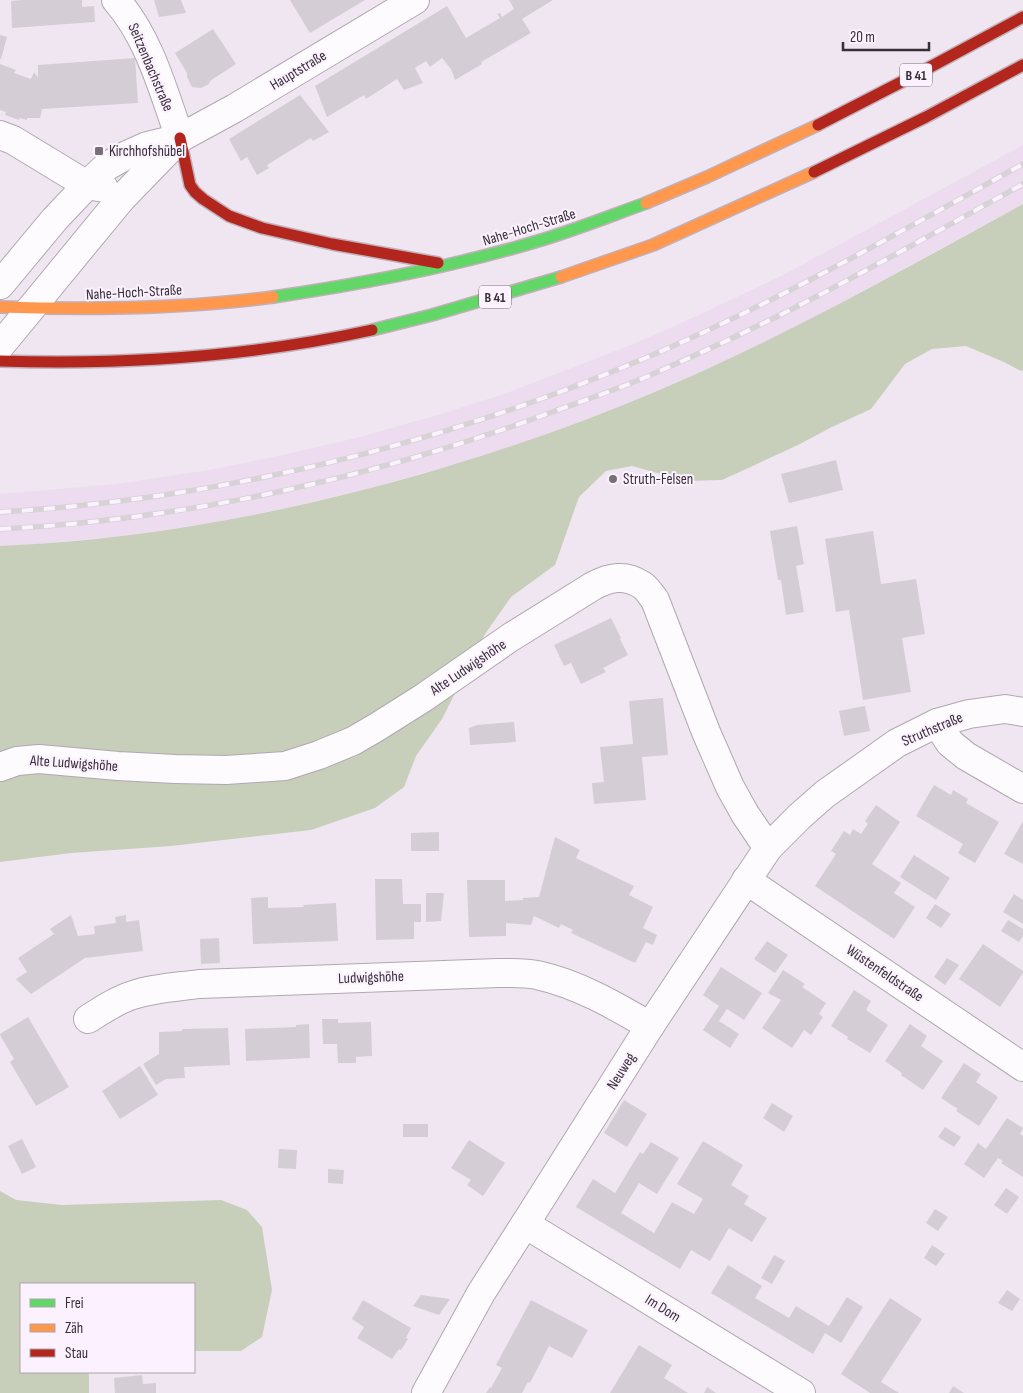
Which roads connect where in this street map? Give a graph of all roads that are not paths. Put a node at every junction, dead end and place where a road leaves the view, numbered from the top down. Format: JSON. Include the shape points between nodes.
{"nodes":[{"id":1,"x":116,"y":0,"type":"edge"},
{"id":2,"x":415,"y":0,"type":"edge"},
{"id":3,"x":1023,"y":17,"type":"edge"},
{"id":4,"x":1023,"y":65,"type":"edge"},
{"id":5,"x":0,"y":135,"type":"edge"},
{"id":6,"x":180,"y":138,"type":"junction"},
{"id":7,"x":139,"y":181,"type":"junction"},
{"id":8,"x":87,"y":185,"type":"junction"},
{"id":9,"x":449,"y":265,"type":"junction"},
{"id":10,"x":0,"y":285,"type":"edge"},
{"id":11,"x":0,"y":307,"type":"edge"},
{"id":12,"x":31,"y":309,"type":"junction"},
{"id":13,"x":0,"y":346,"type":"edge"},
{"id":14,"x":0,"y":361,"type":"edge"},
{"id":15,"x":1023,"y":712,"type":"edge"},
{"id":16,"x":937,"y":723,"type":"junction"},
{"id":17,"x":0,"y":767,"type":"edge"},
{"id":18,"x":850,"y":776,"type":"joint"},
{"id":19,"x":1023,"y":789,"type":"edge"},
{"id":20,"x":768,"y":848,"type":"junction"},
{"id":21,"x":746,"y":880,"type":"junction"},
{"id":22,"x":88,"y":1019,"type":"dead end"},
{"id":23,"x":650,"y":1026,"type":"junction"},
{"id":24,"x":1023,"y":1066,"type":"edge"},
{"id":25,"x":525,"y":1224,"type":"junction"},
{"id":26,"x":426,"y":1393,"type":"edge"},
{"id":27,"x":801,"y":1393,"type":"edge"}],
"edges":[{"from":1,"to":6,"type":"street","name":"Seitzenbachstraße","via":[[143,39]]},
{"from":2,"to":6,"type":"street","name":"Hauptstraße"},
{"from":3,"to":9,"type":"main road","name":"Nahe-Hoch-Straße","number":"B 41","via":[[901,83],[728,168],[596,222]]},
{"from":4,"to":14,"type":"main road","number":"B 41","via":[[807,176],[717,217],[637,251],[534,286],[399,324],[277,347],[129,362]]},
{"from":5,"to":8,"type":"street"},
{"from":6,"to":7,"type":"street","name":"Hauptstraße"},
{"from":6,"to":8,"type":"street","name":"Hauptstraße","via":[[127,155],[107,166]]},
{"from":6,"to":9,"type":"main road","via":[[190,185],[203,199],[229,216],[262,228],[332,244]]},
{"from":7,"to":8,"type":"street","via":[[118,188],[101,189]]},
{"from":7,"to":12,"type":"street","name":"Hauptstraße"},
{"from":8,"to":10,"type":"street","name":"Hauptstraße"},
{"from":9,"to":12,"type":"main road","name":"Nahe-Hoch-Straße","number":"B 41","via":[[256,299],[137,308]]},
{"from":11,"to":12,"type":"main road","name":"Nahe-Hoch-Straße","number":"B 41"},
{"from":12,"to":13,"type":"street","name":"Hauptstraße"},
{"from":15,"to":16,"type":"street","name":"Struthstraße","via":[[1005,710],[969,714]]},
{"from":16,"to":18,"type":"street","name":"Struthstraße","via":[[897,743]]},
{"from":16,"to":19,"type":"street","via":[[950,743],[966,756]]},
{"from":17,"to":20,"type":"street","name":"Alte Ludwigshöhe","via":[[17,760],[39,759],[175,769],[285,766],[353,741],[593,586],[625,577],[643,586],[655,600],[730,788]]},
{"from":18,"to":20,"type":"street","name":"Neuweg","via":[[825,794]]},
{"from":20,"to":21,"type":"street","name":"Neuweg"},
{"from":21,"to":23,"type":"street","name":"Neuweg"},
{"from":21,"to":24,"type":"street","name":"Wüstenfeldstraße"},
{"from":22,"to":23,"type":"street","name":"Ludwigshöhe","via":[[131,995],[155,989],[199,984],[498,972],[535,974],[570,984],[603,998]]},
{"from":23,"to":25,"type":"street","name":"Neuweg"},
{"from":25,"to":26,"type":"street","name":"Neuweg","via":[[481,1293]]},
{"from":25,"to":27,"type":"street","name":"Im Dom"}]}
